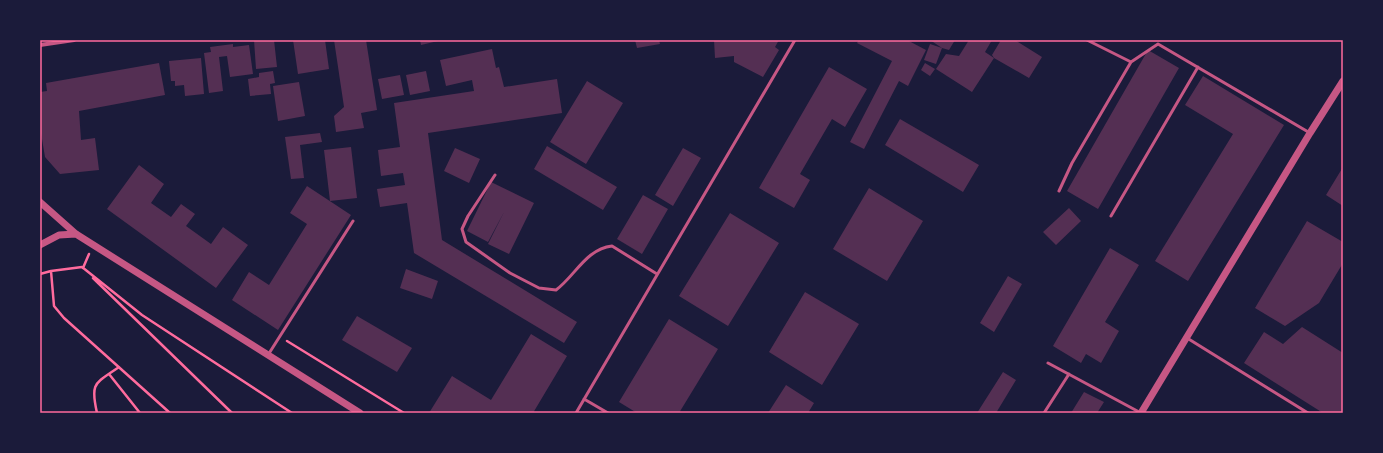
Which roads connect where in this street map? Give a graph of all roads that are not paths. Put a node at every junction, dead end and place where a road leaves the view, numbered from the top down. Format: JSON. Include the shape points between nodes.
{"nodes":[{"id":1,"x":74,"y":40,"type":"edge"},
{"id":2,"x":795,"y":40,"type":"edge"},
{"id":3,"x":1087,"y":40,"type":"edge"},
{"id":4,"x":40,"y":45,"type":"edge"},
{"id":5,"x":1131,"y":62,"type":"junction"},
{"id":6,"x":1198,"y":67,"type":"junction"},
{"id":7,"x":1343,"y":81,"type":"edge"},
{"id":8,"x":1310,"y":133,"type":"junction"},
{"id":9,"x":495,"y":175,"type":"dead end"},
{"id":10,"x":1059,"y":191,"type":"dead end"},
{"id":11,"x":40,"y":202,"type":"edge"},
{"id":12,"x":1111,"y":216,"type":"dead end"},
{"id":13,"x":353,"y":221,"type":"dead end"},
{"id":14,"x":76,"y":234,"type":"junction"},
{"id":15,"x":40,"y":245,"type":"edge"},
{"id":16,"x":657,"y":274,"type":"junction"},
{"id":17,"x":1186,"y":337,"type":"junction"},
{"id":18,"x":268,"y":355,"type":"junction"},
{"id":19,"x":1048,"y":363,"type":"dead end"},
{"id":20,"x":1068,"y":374,"type":"junction"},
{"id":21,"x":584,"y":399,"type":"junction"},
{"id":22,"x":360,"y":413,"type":"edge"},
{"id":23,"x":576,"y":413,"type":"edge"},
{"id":24,"x":608,"y":413,"type":"edge"},
{"id":25,"x":1044,"y":413,"type":"edge"},
{"id":26,"x":1141,"y":413,"type":"edge"},
{"id":27,"x":1308,"y":413,"type":"edge"}],
"edges":[{"from":1,"to":4,"type":"street"},
{"from":2,"to":16,"type":"lane"},
{"from":3,"to":5,"type":"lane"},
{"from":5,"to":6,"type":"lane","via":[[1158,44]]},
{"from":5,"to":10,"type":"lane","via":[[1072,163]]},
{"from":6,"to":8,"type":"lane"},
{"from":6,"to":12,"type":"lane"},
{"from":7,"to":8,"type":"street"},
{"from":8,"to":17,"type":"street"},
{"from":9,"to":16,"type":"lane","via":[[462,229],[466,242],[510,273],[539,288],[556,290],[601,247],[612,246]]},
{"from":11,"to":14,"type":"street"},
{"from":13,"to":18,"type":"lane"},
{"from":14,"to":15,"type":"street","via":[[59,235]]},
{"from":14,"to":18,"type":"street"},
{"from":16,"to":21,"type":"lane"},
{"from":17,"to":26,"type":"street"},
{"from":17,"to":27,"type":"lane"},
{"from":18,"to":22,"type":"street"},
{"from":19,"to":20,"type":"lane"},
{"from":20,"to":25,"type":"lane"},
{"from":20,"to":26,"type":"lane"},
{"from":21,"to":23,"type":"lane"},
{"from":21,"to":24,"type":"lane"}]}
